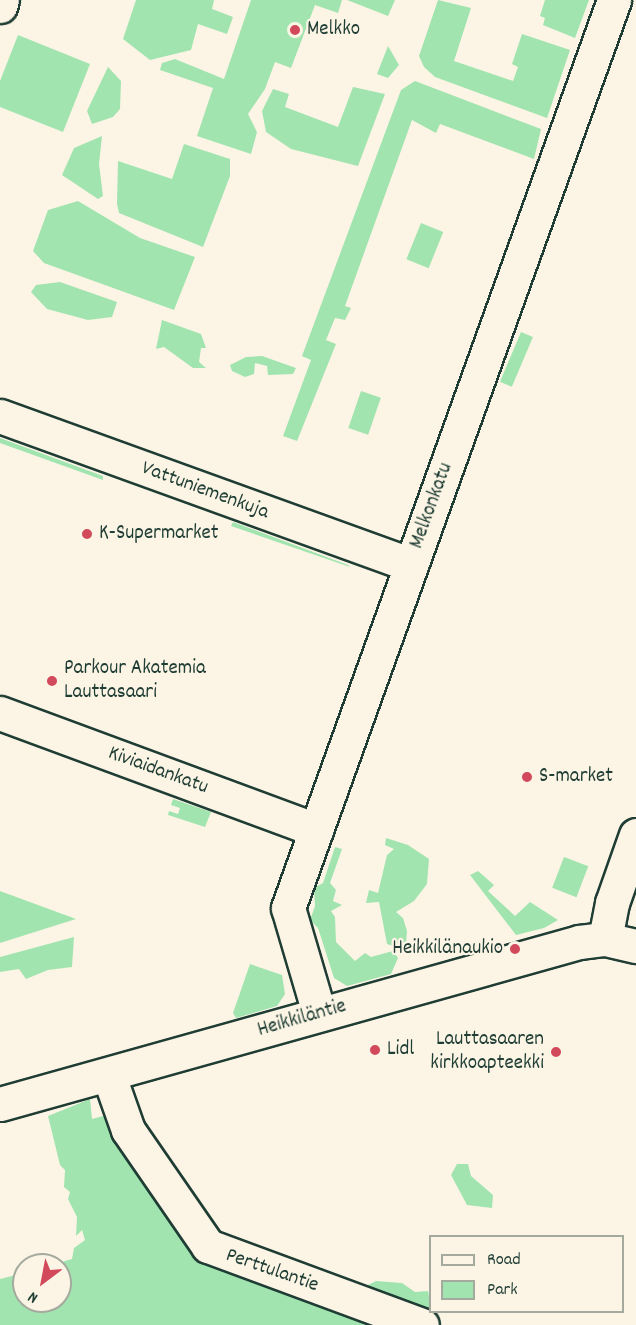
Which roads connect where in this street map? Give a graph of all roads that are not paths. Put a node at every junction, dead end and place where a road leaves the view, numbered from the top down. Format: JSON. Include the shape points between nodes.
{"nodes":[{"id":1,"x":2,"y":0,"type":"edge"},
{"id":2,"x":614,"y":0,"type":"edge"},
{"id":3,"x":0,"y":6,"type":"edge"},
{"id":4,"x":0,"y":416,"type":"edge"},
{"id":5,"x":411,"y":565,"type":"junction"},
{"id":6,"x":0,"y":713,"type":"edge"},
{"id":7,"x":316,"y":830,"type":"junction"},
{"id":8,"x":636,"y":835,"type":"edge"},
{"id":9,"x":621,"y":943,"type":"edge"},
{"id":10,"x":319,"y":1013,"type":"junction"},
{"id":11,"x":109,"y":1076,"type":"junction"},
{"id":12,"x":0,"y":1104,"type":"edge"},
{"id":13,"x":422,"y":1325,"type":"edge"}],
"edges":[{"from":1,"to":3,"type":"street"},
{"from":2,"to":5,"type":"street","name":"Melkonkatu"},
{"from":4,"to":5,"type":"street","name":"Vattuniemenkuja"},
{"from":5,"to":7,"type":"street","name":"Melkonkatu"},
{"from":6,"to":7,"type":"street","name":"Kiviaidankatu"},
{"from":7,"to":10,"type":"street","name":"Melkonkatu","via":[[288,908]]},
{"from":8,"to":9,"type":"street","via":[[612,903]]},
{"from":9,"to":10,"type":"street","name":"Heikkiläntie","via":[[579,942]]},
{"from":10,"to":11,"type":"street","name":"Heikkiläntie"},
{"from":11,"to":12,"type":"street","name":"Heikkiläntie"},
{"from":11,"to":13,"type":"street","name":"Perttulantie","via":[[128,1130],[208,1246]]}]}
